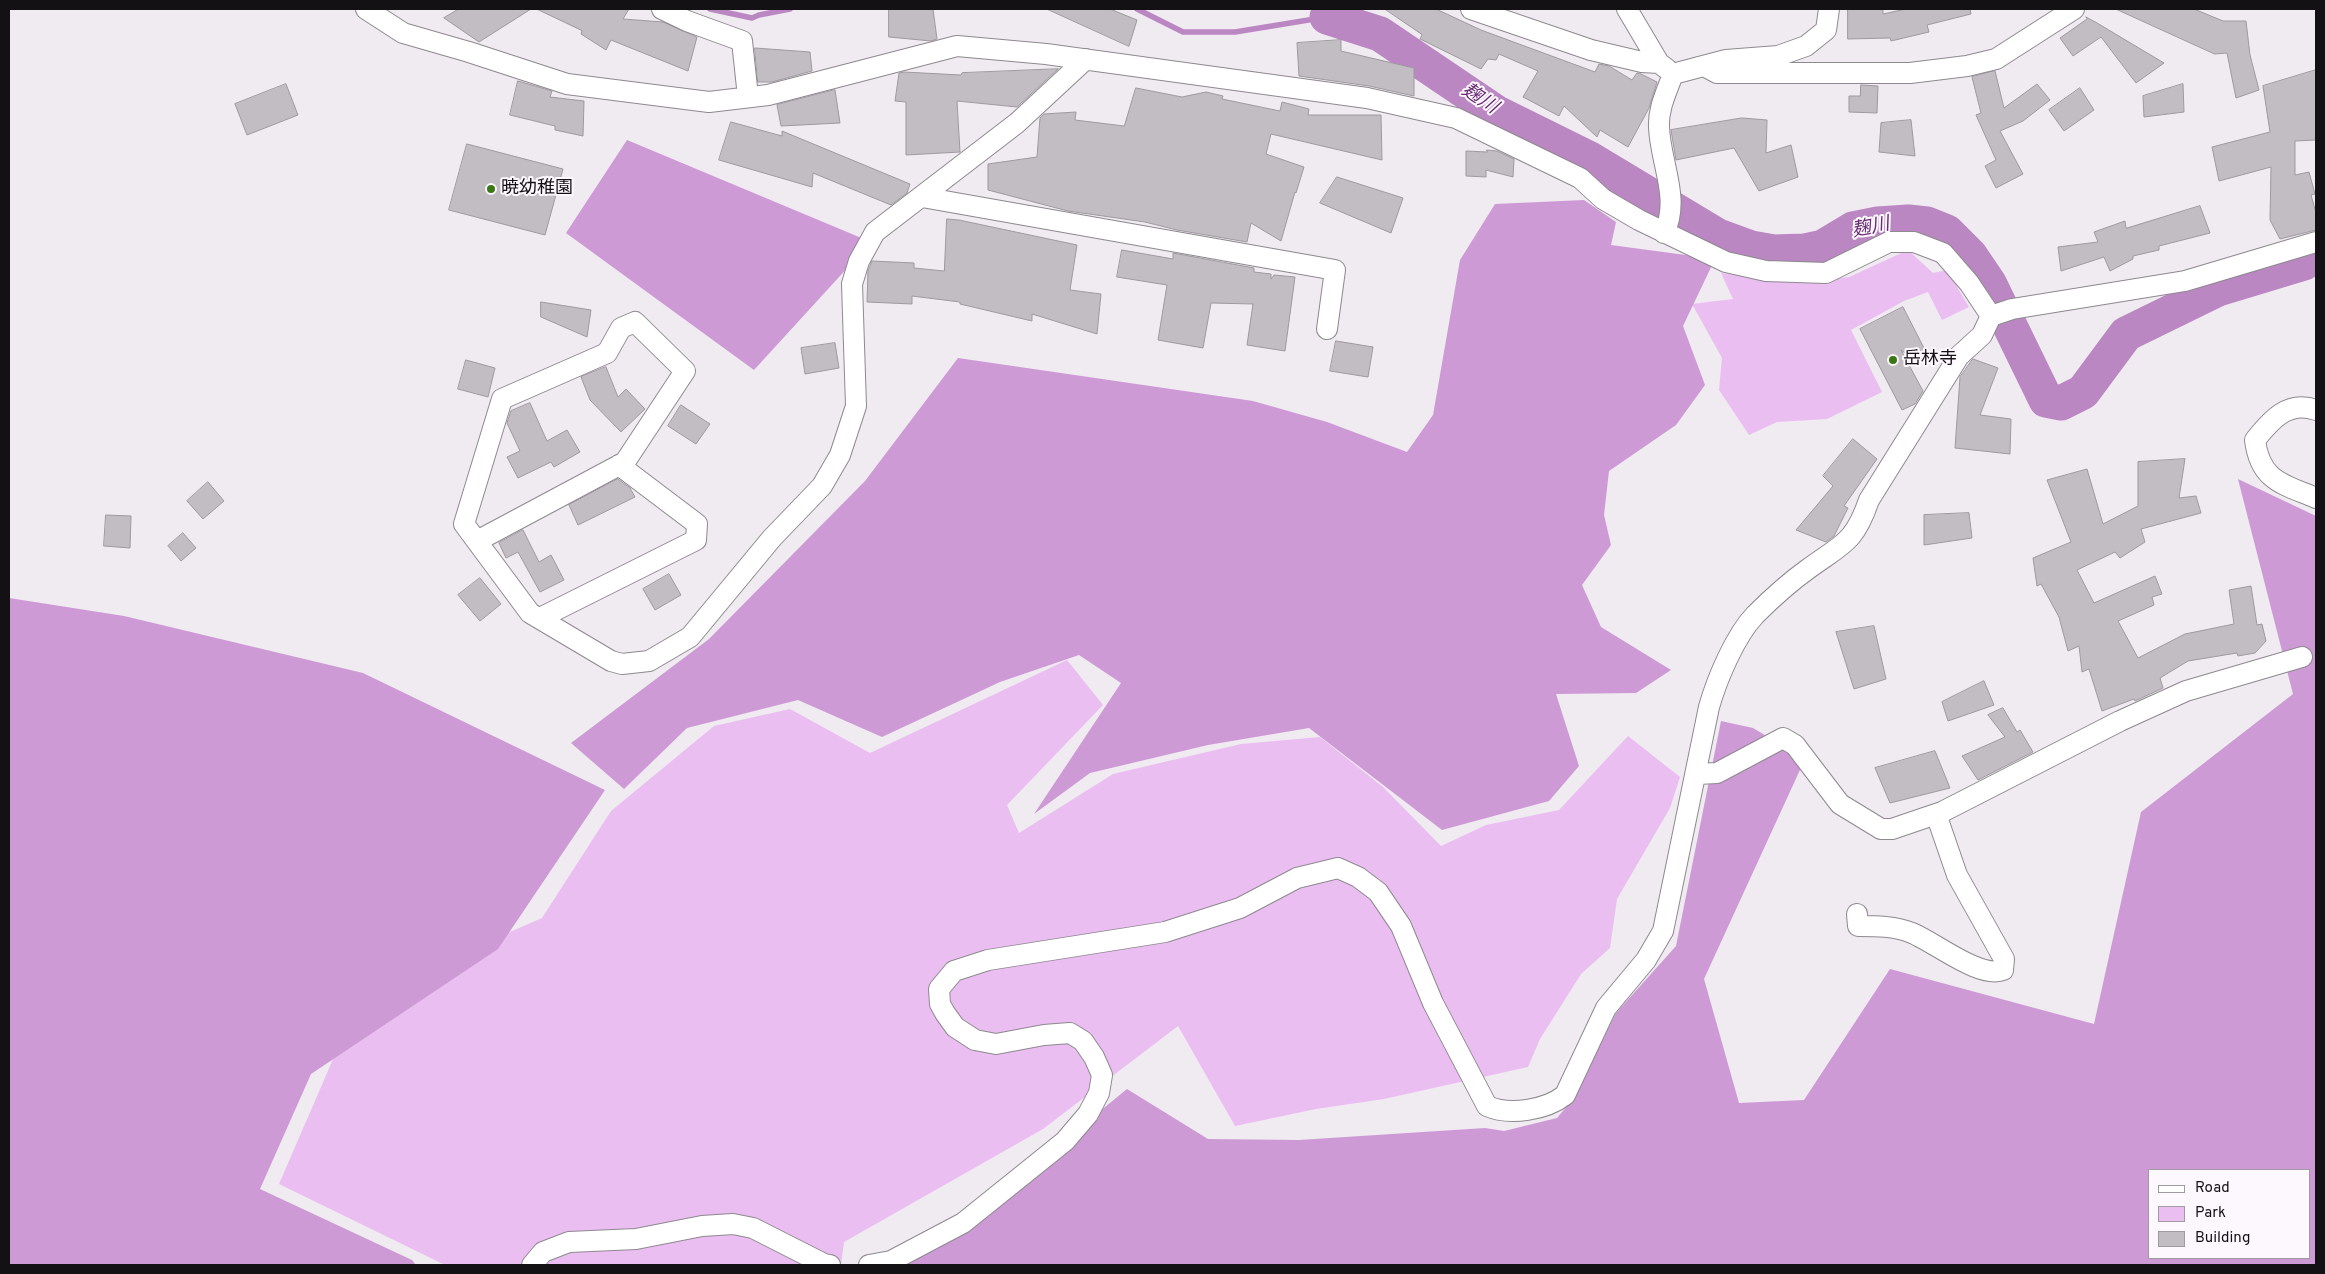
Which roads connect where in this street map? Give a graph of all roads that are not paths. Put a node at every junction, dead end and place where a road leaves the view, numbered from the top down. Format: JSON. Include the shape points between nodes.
{"nodes":[{"id":1,"x":366,"y":9,"type":"edge"},
{"id":2,"x":662,"y":9,"type":"edge"},
{"id":3,"x":1471,"y":9,"type":"edge"},
{"id":4,"x":1627,"y":9,"type":"edge"},
{"id":5,"x":1829,"y":9,"type":"edge"},
{"id":6,"x":2074,"y":9,"type":"edge"},
{"id":7,"x":1086,"y":59,"type":"junction"},
{"id":8,"x":1704,"y":66,"type":"junction"},
{"id":9,"x":1666,"y":69,"type":"junction"},
{"id":10,"x":748,"y":97,"type":"junction"},
{"id":11,"x":922,"y":197,"type":"junction"},
{"id":12,"x":1666,"y":229,"type":"junction"},
{"id":13,"x":2316,"y":242,"type":"edge"},
{"id":14,"x":1999,"y":313,"type":"junction"},
{"id":15,"x":1327,"y":329,"type":"dead end"},
{"id":16,"x":2316,"y":410,"type":"edge"},
{"id":17,"x":619,"y":465,"type":"junction"},
{"id":18,"x":2316,"y":498,"type":"edge"},
{"id":19,"x":476,"y":541,"type":"junction"},
{"id":20,"x":540,"y":618,"type":"junction"},
{"id":21,"x":2302,"y":658,"type":"dead end"},
{"id":22,"x":1697,"y":774,"type":"junction"},
{"id":23,"x":1936,"y":814,"type":"junction"},
{"id":24,"x":1857,"y":914,"type":"dead end"},
{"id":25,"x":532,"y":1265,"type":"edge"},
{"id":26,"x":830,"y":1265,"type":"edge"},
{"id":27,"x":868,"y":1265,"type":"edge"}],
"edges":[{"from":1,"to":10,"type":"street","via":[[403,34],[567,84],[710,102]]},
{"from":2,"to":10,"type":"street","via":[[742,41]]},
{"from":3,"to":9,"type":"street","via":[[1591,50]]},
{"from":4,"to":9,"type":"street"},
{"from":5,"to":8,"type":"street","via":[[1826,30],[1806,46],[1778,56],[1726,60]]},
{"from":6,"to":8,"type":"street","via":[[1996,59],[1967,66],[1910,73],[1717,73]]},
{"from":7,"to":10,"type":"street","via":[[957,46],[768,95]]},
{"from":7,"to":11,"type":"street","via":[[1017,123]]},
{"from":7,"to":12,"type":"street","via":[[1367,98],[1456,118],[1580,178],[1603,199]]},
{"from":8,"to":9,"type":"street"},
{"from":9,"to":12,"type":"street","via":[[1659,128],[1671,195]]},
{"from":11,"to":15,"type":"street","via":[[1335,270]]},
{"from":11,"to":20,"type":"street","via":[[875,232],[852,284],[856,406],[840,455],[822,486],[772,538],[690,637],[649,661],[622,664],[611,661]]},
{"from":12,"to":14,"type":"street","via":[[1726,262],[1766,271],[1826,273],[1889,242],[1914,242],[1943,253]]},
{"from":13,"to":14,"type":"street","via":[[2185,282]]},
{"from":14,"to":22,"type":"street","via":[[1982,335],[1959,356],[1869,500],[1861,522],[1848,542],[1807,570],[1754,616],[1741,633],[1714,690]]},
{"from":16,"to":18,"type":"street","via":[[2292,408],[2274,417],[2255,440],[2257,458],[2275,481]]},
{"from":17,"to":19,"type":"street"},
{"from":17,"to":19,"type":"street","via":[[625,462],[685,371],[635,322],[621,328],[607,353],[502,399],[464,524]]},
{"from":17,"to":20,"type":"street","via":[[697,524],[696,540]]},
{"from":19,"to":20,"type":"street","via":[[530,613]]},
{"from":21,"to":23,"type":"street","via":[[2186,691]]},
{"from":22,"to":23,"type":"street","via":[[1717,773],[1783,738],[1796,746],[1840,804],[1881,829],[1892,829]]},
{"from":22,"to":27,"type":"street","via":[[1660,937],[1646,960],[1606,1008],[1571,1084],[1556,1102],[1538,1108],[1498,1110],[1488,1106],[1433,1003],[1401,926],[1378,892],[1358,877],[1338,868],[1297,878],[1240,908],[1164,932],[988,960],[954,971],[939,989],[940,1004],[955,1027],[975,1040],[996,1044],[1070,1033],[1083,1041],[1094,1057],[1102,1075],[1099,1093],[1088,1114],[1064,1141],[963,1223],[891,1261]]},
{"from":23,"to":24,"type":"street","via":[[1957,875],[2004,959],[2003,970],[1996,973],[1978,969],[1911,932],[1884,926],[1858,926]]},
{"from":25,"to":26,"type":"street","via":[[543,1252],[569,1242],[636,1239],[702,1226],[733,1224],[753,1228]]}]}
